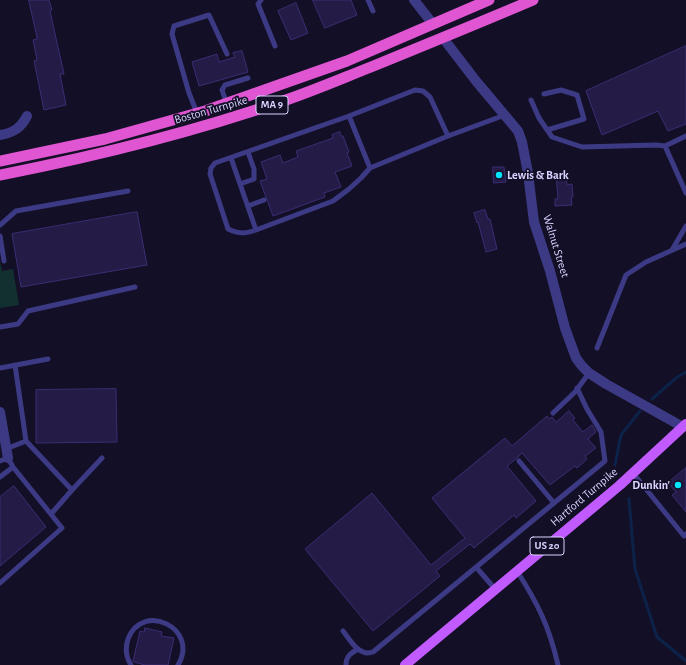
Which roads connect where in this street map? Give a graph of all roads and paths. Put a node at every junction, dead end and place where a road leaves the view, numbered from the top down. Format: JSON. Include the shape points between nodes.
{"nodes":[{"id":1,"x":261,"y":0,"type":"edge"},
{"id":2,"x":368,"y":0,"type":"edge"},
{"id":3,"x":414,"y":0,"type":"edge"},
{"id":4,"x":489,"y":0,"type":"edge"},
{"id":5,"x":533,"y":0,"type":"edge"},
{"id":6,"x":373,"y":11,"type":"dead end"},
{"id":7,"x":433,"y":24,"type":"junction"},
{"id":8,"x":443,"y":38,"type":"junction"},
{"id":9,"x":275,"y":46,"type":"dead end"},
{"id":10,"x":226,"y":54,"type":"dead end"},
{"id":11,"x":248,"y":78,"type":"dead end"},
{"id":12,"x":544,"y":94,"type":"dead end"},
{"id":13,"x":531,"y":100,"type":"dead end"},
{"id":14,"x":226,"y":104,"type":"junction"},
{"id":15,"x":197,"y":113,"type":"junction"},
{"id":16,"x":505,"y":115,"type":"junction"},
{"id":17,"x":26,"y":116,"type":"dead end"},
{"id":18,"x":349,"y":116,"type":"junction"},
{"id":19,"x":547,"y":130,"type":"junction"},
{"id":20,"x":0,"y":135,"type":"edge"},
{"id":21,"x":448,"y":136,"type":"junction"},
{"id":22,"x":686,"y":136,"type":"edge"},
{"id":23,"x":665,"y":146,"type":"junction"},
{"id":24,"x":248,"y":152,"type":"junction"},
{"id":25,"x":231,"y":158,"type":"junction"},
{"id":26,"x":0,"y":161,"type":"edge"},
{"id":27,"x":370,"y":168,"type":"junction"},
{"id":28,"x":0,"y":175,"type":"edge"},
{"id":29,"x":240,"y":184,"type":"junction"},
{"id":30,"x":128,"y":191,"type":"dead end"},
{"id":31,"x":686,"y":193,"type":"edge"},
{"id":32,"x":264,"y":200,"type":"dead end"},
{"id":33,"x":248,"y":206,"type":"junction"},
{"id":34,"x":0,"y":225,"type":"edge"},
{"id":35,"x":686,"y":226,"type":"edge"},
{"id":36,"x":256,"y":230,"type":"junction"},
{"id":37,"x":0,"y":236,"type":"edge"},
{"id":38,"x":686,"y":244,"type":"edge"},
{"id":39,"x":672,"y":250,"type":"junction"},
{"id":40,"x":4,"y":261,"type":"dead end"},
{"id":41,"x":135,"y":287,"type":"dead end"},
{"id":42,"x":0,"y":327,"type":"edge"},
{"id":43,"x":597,"y":348,"type":"dead end"},
{"id":44,"x":48,"y":359,"type":"dead end"},
{"id":45,"x":15,"y":365,"type":"junction"},
{"id":46,"x":0,"y":368,"type":"edge"},
{"id":47,"x":589,"y":373,"type":"junction"},
{"id":48,"x":578,"y":388,"type":"junction"},
{"id":49,"x":0,"y":412,"type":"edge"},
{"id":50,"x":553,"y":413,"type":"dead end"},
{"id":51,"x":685,"y":427,"type":"edge"},
{"id":52,"x":2,"y":438,"type":"edge"},
{"id":53,"x":26,"y":441,"type":"junction"},
{"id":54,"x":102,"y":458,"type":"dead end"},
{"id":55,"x":7,"y":459,"type":"edge"},
{"id":56,"x":519,"y":461,"type":"dead end"},
{"id":57,"x":633,"y":473,"type":"junction"},
{"id":58,"x":0,"y":477,"type":"edge"},
{"id":59,"x":72,"y":490,"type":"junction"},
{"id":60,"x":554,"y":503,"type":"junction"},
{"id":61,"x":51,"y":514,"type":"junction"},
{"id":62,"x":686,"y":534,"type":"edge"},
{"id":63,"x":476,"y":567,"type":"junction"},
{"id":64,"x":517,"y":571,"type":"junction"},
{"id":65,"x":0,"y":583,"type":"edge"},
{"id":66,"x":495,"y":589,"type":"junction"},
{"id":67,"x":343,"y":631,"type":"dead end"},
{"id":68,"x":358,"y":649,"type":"junction"},
{"id":69,"x":131,"y":665,"type":"edge"},
{"id":70,"x":178,"y":665,"type":"edge"},
{"id":71,"x":346,"y":665,"type":"edge"},
{"id":72,"x":405,"y":665,"type":"edge"},
{"id":73,"x":558,"y":665,"type":"edge"}],
"edges":[{"from":1,"to":9,"type":"lane","via":[[258,4]]},
{"from":2,"to":6,"type":"lane"},
{"from":3,"to":7,"type":"street"},
{"from":4,"to":7,"type":"highway","name":"Boston Turnpike","number":"MA 9"},
{"from":5,"to":8,"type":"highway","name":"Boston Turnpike","number":"MA 9"},
{"from":7,"to":14,"type":"highway","name":"Boston Turnpike","number":"MA 9","via":[[347,61]]},
{"from":8,"to":16,"type":"street","name":"Walnut Street"},
{"from":8,"to":28,"type":"highway","name":"Boston Turnpike","number":"MA 9","via":[[309,92],[243,114],[116,150]]},
{"from":10,"to":15,"type":"lane","via":[[209,15],[174,26],[172,34]]},
{"from":11,"to":14,"type":"lane","via":[[225,85],[222,90]]},
{"from":12,"to":19,"type":"lane","via":[[561,90],[577,95],[584,119]]},
{"from":13,"to":19,"type":"lane"},
{"from":14,"to":15,"type":"highway","name":"Boston Turnpike","number":"MA 9"},
{"from":15,"to":26,"type":"highway","name":"Boston Turnpike","number":"MA 9","via":[[106,139]]},
{"from":16,"to":21,"type":"lane"},
{"from":16,"to":47,"type":"street","name":"Walnut Street","via":[[518,131],[522,142],[534,222],[569,338],[576,358]]},
{"from":17,"to":20,"type":"street","via":[[23,124],[13,131]]},
{"from":18,"to":21,"type":"lane","via":[[415,90],[423,91],[430,97]]},
{"from":18,"to":24,"type":"lane"},
{"from":18,"to":27,"type":"lane"},
{"from":19,"to":23,"type":"lane","via":[[552,137],[582,147]]},
{"from":21,"to":27,"type":"lane"},
{"from":22,"to":23,"type":"lane"},
{"from":23,"to":31,"type":"lane"},
{"from":24,"to":25,"type":"lane"},
{"from":24,"to":29,"type":"lane","via":[[254,169],[254,179]]},
{"from":25,"to":29,"type":"lane"},
{"from":25,"to":36,"type":"lane","via":[[215,163],[210,174],[228,229],[243,234]]},
{"from":27,"to":36,"type":"lane","via":[[333,201]]},
{"from":29,"to":33,"type":"lane"},
{"from":30,"to":34,"type":"lane","via":[[16,212]]},
{"from":32,"to":33,"type":"lane"},
{"from":33,"to":36,"type":"lane"},
{"from":35,"to":39,"type":"lane"},
{"from":37,"to":40,"type":"lane"},
{"from":38,"to":39,"type":"lane"},
{"from":39,"to":43,"type":"lane","via":[[626,275]]},
{"from":41,"to":42,"type":"lane","via":[[28,311],[18,324]]},
{"from":44,"to":45,"type":"lane"},
{"from":45,"to":46,"type":"lane"},
{"from":45,"to":53,"type":"lane"},
{"from":47,"to":48,"type":"lane"},
{"from":47,"to":51,"type":"street","name":"Walnut Street","via":[[615,390]]},
{"from":48,"to":50,"type":"lane"},
{"from":48,"to":60,"type":"lane","via":[[601,432],[605,461]]},
{"from":49,"to":52,"type":"street"},
{"from":51,"to":57,"type":"main road","name":"Hartford Turnpike","number":"US 20"},
{"from":52,"to":55,"type":"street"},
{"from":53,"to":55,"type":"lane"},
{"from":53,"to":59,"type":"lane"},
{"from":54,"to":59,"type":"lane"},
{"from":55,"to":58,"type":"lane"},
{"from":55,"to":61,"type":"lane"},
{"from":56,"to":60,"type":"lane"},
{"from":57,"to":62,"type":"lane","via":[[684,536]]},
{"from":57,"to":64,"type":"main road","name":"Hartford Turnpike","number":"US 20"},
{"from":59,"to":61,"type":"lane"},
{"from":60,"to":63,"type":"lane"},
{"from":61,"to":65,"type":"lane","via":[[62,528]]},
{"from":63,"to":66,"type":"lane"},
{"from":63,"to":68,"type":"lane","via":[[375,650],[366,653]]},
{"from":64,"to":66,"type":"main road","name":"Hartford Turnpike","number":"US 20"},
{"from":64,"to":73,"type":"lane","via":[[544,618]]},
{"from":66,"to":72,"type":"main road","name":"Hartford Turnpike","number":"US 20"},
{"from":67,"to":68,"type":"lane"},
{"from":68,"to":71,"type":"lane","via":[[349,655]]},
{"from":69,"to":70,"type":"lane","via":[[126,652],[129,635],[135,628],[151,620],[161,621],[177,631],[182,640],[183,650]]}]}
